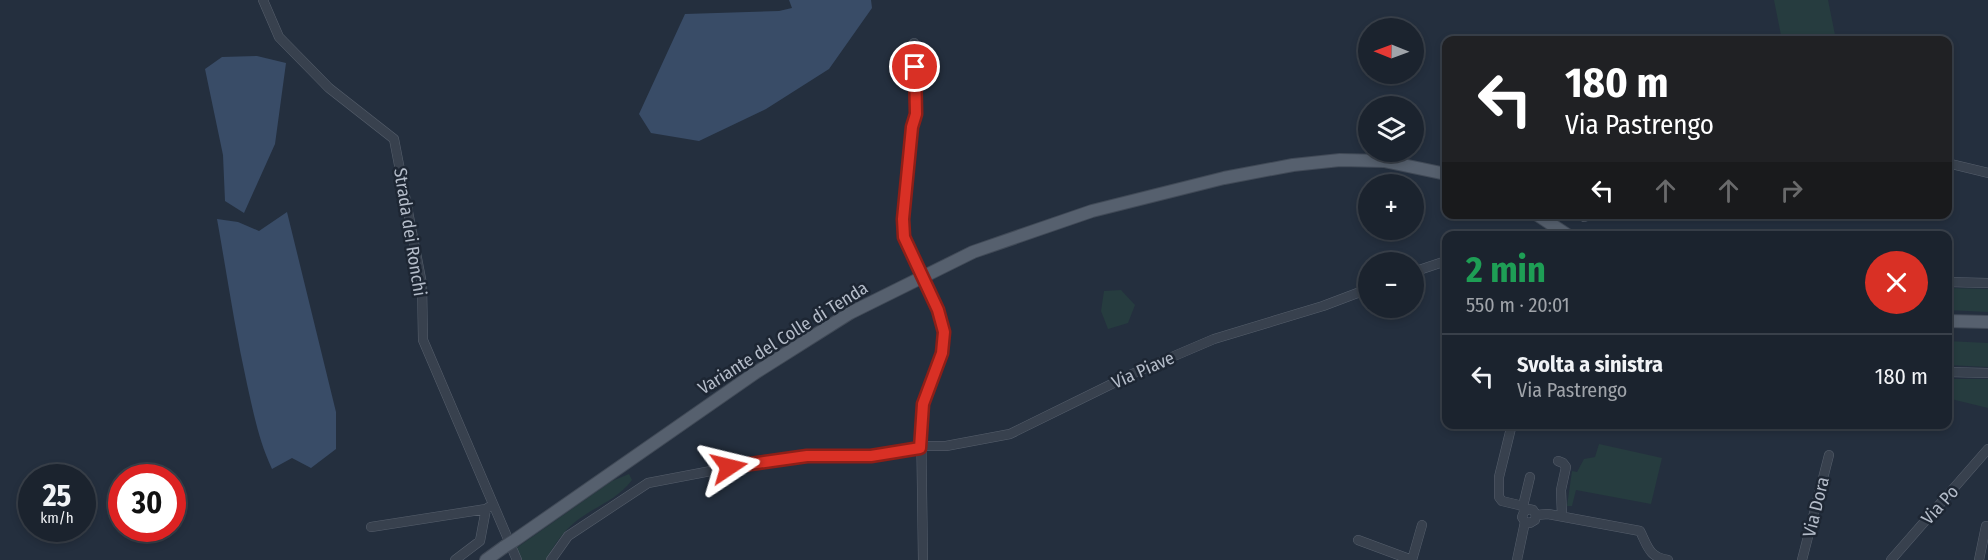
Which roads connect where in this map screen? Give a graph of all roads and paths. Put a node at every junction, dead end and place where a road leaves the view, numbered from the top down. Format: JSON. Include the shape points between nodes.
{"nodes":[{"id":1,"x":263,"y":0,"type":"edge"},
{"id":2,"x":914,"y":43,"type":"dead end"},
{"id":3,"x":1952,"y":164,"type":"edge"},
{"id":4,"x":1442,"y":173,"type":"edge"},
{"id":5,"x":1988,"y":173,"type":"edge"},
{"id":6,"x":1544,"y":219,"type":"edge"},
{"id":7,"x":1562,"y":231,"type":"edge"},
{"id":8,"x":1442,"y":262,"type":"edge"},
{"id":9,"x":1424,"y":268,"type":"edge"},
{"id":10,"x":1952,"y":282,"type":"edge"},
{"id":11,"x":1988,"y":283,"type":"edge"},
{"id":12,"x":1358,"y":293,"type":"edge"},
{"id":13,"x":1952,"y":321,"type":"edge"},
{"id":14,"x":1988,"y":323,"type":"edge"},
{"id":15,"x":1952,"y":326,"type":"edge"},
{"id":16,"x":1952,"y":372,"type":"edge"},
{"id":17,"x":1988,"y":373,"type":"edge"},
{"id":18,"x":1511,"y":429,"type":"edge"},
{"id":19,"x":920,"y":448,"type":"junction"},
{"id":20,"x":1988,"y":449,"type":"edge"},
{"id":21,"x":1829,"y":455,"type":"dead end"},
{"id":22,"x":1558,"y":461,"type":"dead end"},
{"id":23,"x":1530,"y":477,"type":"dead end"},
{"id":24,"x":489,"y":507,"type":"junction"},
{"id":25,"x":1524,"y":513,"type":"junction"},
{"id":26,"x":1562,"y":516,"type":"junction"},
{"id":27,"x":1422,"y":525,"type":"dead end"},
{"id":28,"x":1986,"y":526,"type":"dead end"},
{"id":29,"x":371,"y":527,"type":"dead end"},
{"id":30,"x":1358,"y":540,"type":"dead end"},
{"id":31,"x":1648,"y":556,"type":"edge"},
{"id":32,"x":455,"y":560,"type":"edge"},
{"id":33,"x":486,"y":560,"type":"edge"},
{"id":34,"x":517,"y":560,"type":"edge"},
{"id":35,"x":551,"y":560,"type":"edge"},
{"id":36,"x":923,"y":560,"type":"edge"},
{"id":37,"x":1517,"y":560,"type":"edge"},
{"id":38,"x":1668,"y":560,"type":"edge"},
{"id":39,"x":1802,"y":560,"type":"edge"},
{"id":40,"x":1891,"y":560,"type":"edge"},
{"id":41,"x":1979,"y":560,"type":"edge"}],
"edges":[{"from":1,"to":24,"type":"street","name":"Strada dei Ronchi","via":[[279,37],[329,88],[394,139],[422,284],[423,340]]},
{"from":2,"to":19,"type":"street","bridge":true,"via":[[916,114],[904,237],[938,310],[944,332],[942,353],[923,404]]},
{"from":3,"to":5,"type":"street"},
{"from":4,"to":33,"type":"main road","name":"Variante del Colle di Tenda","bridge":true,"via":[[1384,161],[1293,165],[1092,211],[973,252],[850,313],[754,373]]},
{"from":6,"to":7,"type":"main road"},
{"from":8,"to":9,"type":"street"},
{"from":10,"to":11,"type":"street"},
{"from":12,"to":19,"type":"street","name":"Via Piave","via":[[1214,339],[1010,434]]},
{"from":13,"to":14,"type":"main road"},
{"from":14,"to":15,"type":"street"},
{"from":16,"to":17,"type":"street"},
{"from":18,"to":25,"type":"street","via":[[1499,497]]},
{"from":19,"to":35,"type":"street","name":"Via Piave","via":[[871,456],[779,458],[661,479],[632,493],[568,536]]},
{"from":19,"to":36,"type":"street"},
{"from":20,"to":40,"type":"street","name":"Via Po"},
{"from":21,"to":39,"type":"street","name":"Via Dora"},
{"from":22,"to":26,"type":"street","via":[[1566,467],[1561,490]]},
{"from":23,"to":25,"type":"street"},
{"from":24,"to":29,"type":"street"},
{"from":24,"to":32,"type":"street","via":[[480,541]]},
{"from":24,"to":34,"type":"street","name":"Strada dei Ronchi"},
{"from":25,"to":26,"type":"street","via":[[1528,509],[1536,515]]},
{"from":25,"to":37,"type":"street"},
{"from":26,"to":31,"type":"street","via":[[1640,531]]},
{"from":27,"to":30,"type":"street","via":[[1412,560]]},
{"from":28,"to":41,"type":"street"},
{"from":31,"to":38,"type":"street"}]}
